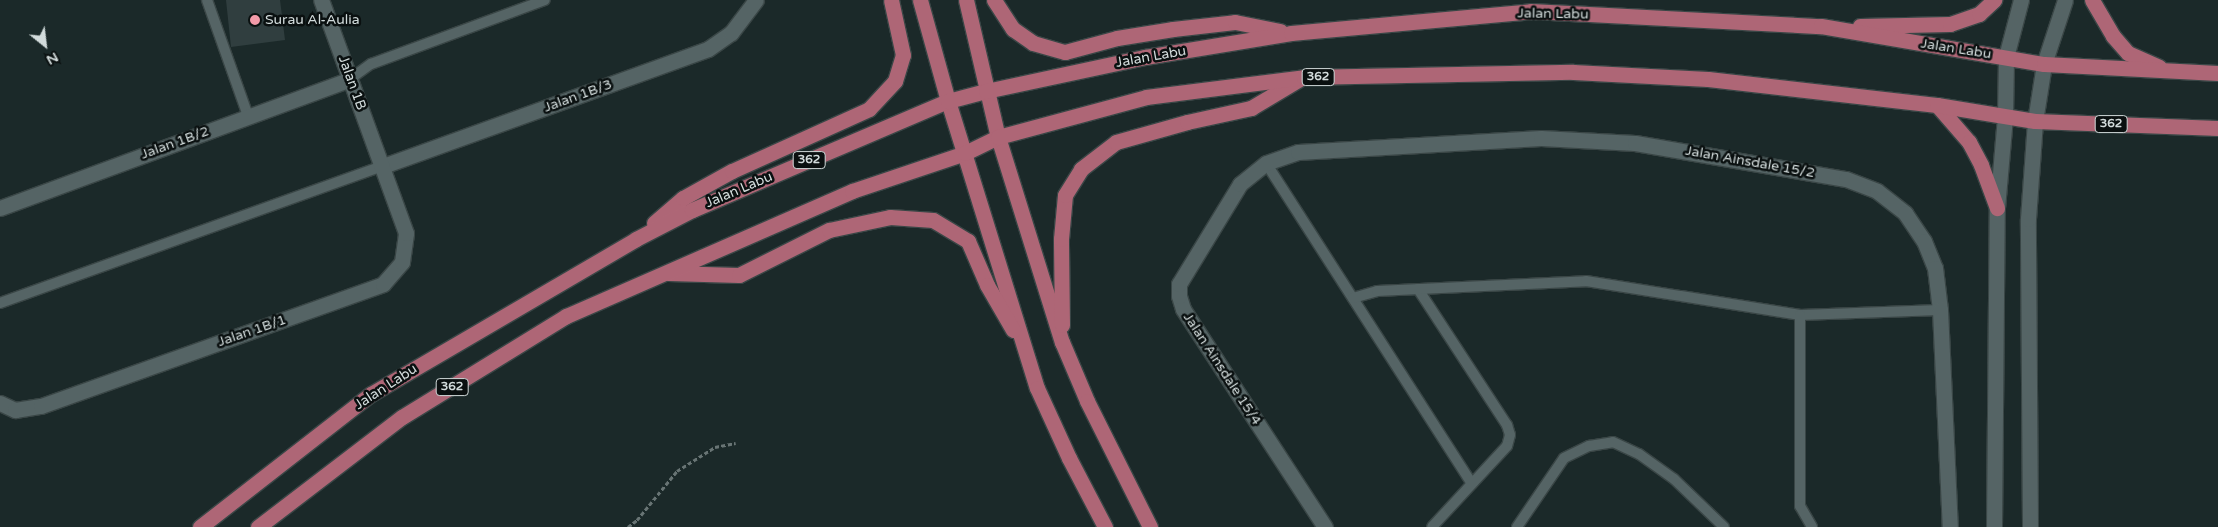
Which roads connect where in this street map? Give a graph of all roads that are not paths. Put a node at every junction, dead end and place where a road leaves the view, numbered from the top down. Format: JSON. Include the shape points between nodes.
{"nodes":[{"id":1,"x":207,"y":0,"type":"edge"},
{"id":2,"x":321,"y":0,"type":"edge"},
{"id":3,"x":545,"y":0,"type":"edge"},
{"id":4,"x":756,"y":0,"type":"edge"},
{"id":5,"x":891,"y":0,"type":"edge"},
{"id":6,"x":920,"y":0,"type":"edge"},
{"id":7,"x":966,"y":0,"type":"edge"},
{"id":8,"x":994,"y":0,"type":"edge"},
{"id":9,"x":1994,"y":0,"type":"edge"},
{"id":10,"x":2021,"y":0,"type":"edge"},
{"id":11,"x":2065,"y":0,"type":"edge"},
{"id":12,"x":2092,"y":0,"type":"edge"},
{"id":13,"x":1821,"y":26,"type":"junction"},
{"id":14,"x":1291,"y":33,"type":"junction"},
{"id":15,"x":2006,"y":57,"type":"junction"},
{"id":16,"x":2044,"y":64,"type":"junction"},
{"id":17,"x":2178,"y":72,"type":"junction"},
{"id":18,"x":2218,"y":73,"type":"edge"},
{"id":19,"x":1304,"y":77,"type":"junction"},
{"id":20,"x":350,"y":79,"type":"junction"},
{"id":21,"x":986,"y":91,"type":"junction"},
{"id":22,"x":948,"y":101,"type":"junction"},
{"id":23,"x":1937,"y":105,"type":"junction"},
{"id":24,"x":248,"y":116,"type":"junction"},
{"id":25,"x":2005,"y":116,"type":"junction"},
{"id":26,"x":2035,"y":121,"type":"junction"},
{"id":27,"x":2218,"y":128,"type":"edge"},
{"id":28,"x":998,"y":137,"type":"junction"},
{"id":29,"x":965,"y":153,"type":"junction"},
{"id":30,"x":1266,"y":163,"type":"junction"},
{"id":31,"x":383,"y":166,"type":"junction"},
{"id":32,"x":0,"y":208,"type":"edge"},
{"id":33,"x":1997,"y":208,"type":"junction"},
{"id":34,"x":636,"y":239,"type":"junction"},
{"id":35,"x":662,"y":273,"type":"junction"},
{"id":36,"x":1418,"y":289,"type":"junction"},
{"id":37,"x":1353,"y":298,"type":"junction"},
{"id":38,"x":0,"y":303,"type":"edge"},
{"id":39,"x":1940,"y":310,"type":"junction"},
{"id":40,"x":1800,"y":315,"type":"junction"},
{"id":41,"x":1062,"y":342,"type":"junction"},
{"id":42,"x":1027,"y":356,"type":"junction"},
{"id":43,"x":0,"y":403,"type":"edge"},
{"id":44,"x":1472,"y":484,"type":"junction"},
{"id":45,"x":200,"y":527,"type":"edge"},
{"id":46,"x":258,"y":527,"type":"edge"},
{"id":47,"x":1105,"y":527,"type":"edge"},
{"id":48,"x":1150,"y":527,"type":"edge"},
{"id":49,"x":1325,"y":527,"type":"edge"},
{"id":50,"x":1432,"y":527,"type":"edge"},
{"id":51,"x":1517,"y":527,"type":"edge"},
{"id":52,"x":1724,"y":527,"type":"edge"},
{"id":53,"x":1812,"y":527,"type":"edge"},
{"id":54,"x":1950,"y":527,"type":"edge"},
{"id":55,"x":1994,"y":527,"type":"edge"},
{"id":56,"x":2030,"y":527,"type":"edge"}],
"edges":[{"from":1,"to":24,"type":"lane"},
{"from":2,"to":20,"type":"street","name":"Jalan 1B"},
{"from":3,"to":20,"type":"lane","via":[[371,64]]},
{"from":4,"to":31,"type":"street","name":"Jalan 1B/3","via":[[731,33],[708,49]]},
{"from":5,"to":34,"type":"main road","via":[[903,55],[895,82],[869,109],[699,188]]},
{"from":6,"to":22,"type":"main road"},
{"from":7,"to":21,"type":"main road"},
{"from":8,"to":14,"type":"main road","via":[[1013,29],[1033,43],[1065,52],[1173,28],[1235,22]]},
{"from":9,"to":13,"type":"main road","via":[[1979,14],[1950,24]]},
{"from":10,"to":15,"type":"street"},
{"from":11,"to":16,"type":"street"},
{"from":12,"to":17,"type":"main road","via":[[2113,36],[2128,52],[2150,64]]},
{"from":13,"to":14,"type":"main road","name":"Jalan Labu","number":"362","via":[[1531,11]]},
{"from":13,"to":15,"type":"main road","name":"Jalan Labu","number":"362"},
{"from":14,"to":21,"type":"main road","name":"Jalan Labu","number":"362","via":[[1145,57]]},
{"from":15,"to":16,"type":"main road","name":"Jalan Labu","number":"362"},
{"from":15,"to":25,"type":"street"},
{"from":16,"to":17,"type":"main road","name":"Jalan Labu","number":"362"},
{"from":16,"to":26,"type":"street"},
{"from":17,"to":18,"type":"main road","name":"Jalan Labu","number":"362"},
{"from":19,"to":23,"type":"main road","number":"362","via":[[1572,72],[1708,79]]},
{"from":19,"to":28,"type":"main road","number":"362","via":[[1146,97]]},
{"from":19,"to":41,"type":"main road","via":[[1251,108],[1116,142],[1081,169],[1065,195],[1061,239]]},
{"from":20,"to":24,"type":"street","name":"Jalan 1B/2"},
{"from":20,"to":31,"type":"street","name":"Jalan 1B"},
{"from":21,"to":22,"type":"main road","name":"Jalan Labu","number":"362"},
{"from":21,"to":28,"type":"main road"},
{"from":22,"to":29,"type":"main road"},
{"from":22,"to":34,"type":"main road","name":"Jalan Labu","number":"362","via":[[692,210]]},
{"from":23,"to":25,"type":"main road","number":"362"},
{"from":23,"to":33,"type":"main road","via":[[1969,142]]},
{"from":24,"to":32,"type":"street","name":"Jalan 1B/2"},
{"from":25,"to":26,"type":"main road","number":"362"},
{"from":25,"to":33,"type":"street"},
{"from":26,"to":27,"type":"main road","number":"362"},
{"from":26,"to":56,"type":"street","via":[[2028,219]]},
{"from":28,"to":29,"type":"main road","number":"362"},
{"from":28,"to":41,"type":"main road"},
{"from":29,"to":35,"type":"main road","number":"362","via":[[852,192]]},
{"from":29,"to":42,"type":"main road"},
{"from":30,"to":37,"type":"lane"},
{"from":30,"to":39,"type":"street","name":"Jalan Ainsdale 15/2","via":[[1298,152],[1542,138],[1588,139],[1635,142],[1846,179],[1878,191],[1905,214],[1924,241],[1935,268]]},
{"from":30,"to":49,"type":"street","name":"Jalan Ainsdale 15/4","via":[[1240,184],[1179,284],[1179,296],[1183,309]]},
{"from":31,"to":38,"type":"lane"},
{"from":31,"to":43,"type":"street","name":"Jalan 1B/1","via":[[406,233],[402,262],[383,284],[41,406],[15,410]]},
{"from":33,"to":55,"type":"street"},
{"from":34,"to":45,"type":"main road","name":"Jalan Labu","number":"362","via":[[371,394]]},
{"from":35,"to":42,"type":"main road","via":[[739,275],[829,230],[890,217],[933,220],[968,241],[987,285]]},
{"from":35,"to":46,"type":"main road","number":"362","via":[[566,316],[402,417]]},
{"from":36,"to":37,"type":"lane","via":[[1377,291]]},
{"from":36,"to":40,"type":"lane","via":[[1586,281]]},
{"from":36,"to":44,"type":"lane","via":[[1507,425],[1510,436],[1507,446]]},
{"from":37,"to":44,"type":"lane"},
{"from":39,"to":40,"type":"lane"},
{"from":39,"to":54,"type":"street","name":"Jalan Ainsdale 15/2"},
{"from":40,"to":53,"type":"lane","via":[[1800,506]]},
{"from":41,"to":48,"type":"main road","via":[[1087,401]]},
{"from":42,"to":47,"type":"main road","via":[[1037,388]]},
{"from":44,"to":50,"type":"lane"},
{"from":51,"to":52,"type":"lane","via":[[1564,458],[1590,446],[1613,442],[1639,454],[1674,479]]}]}
